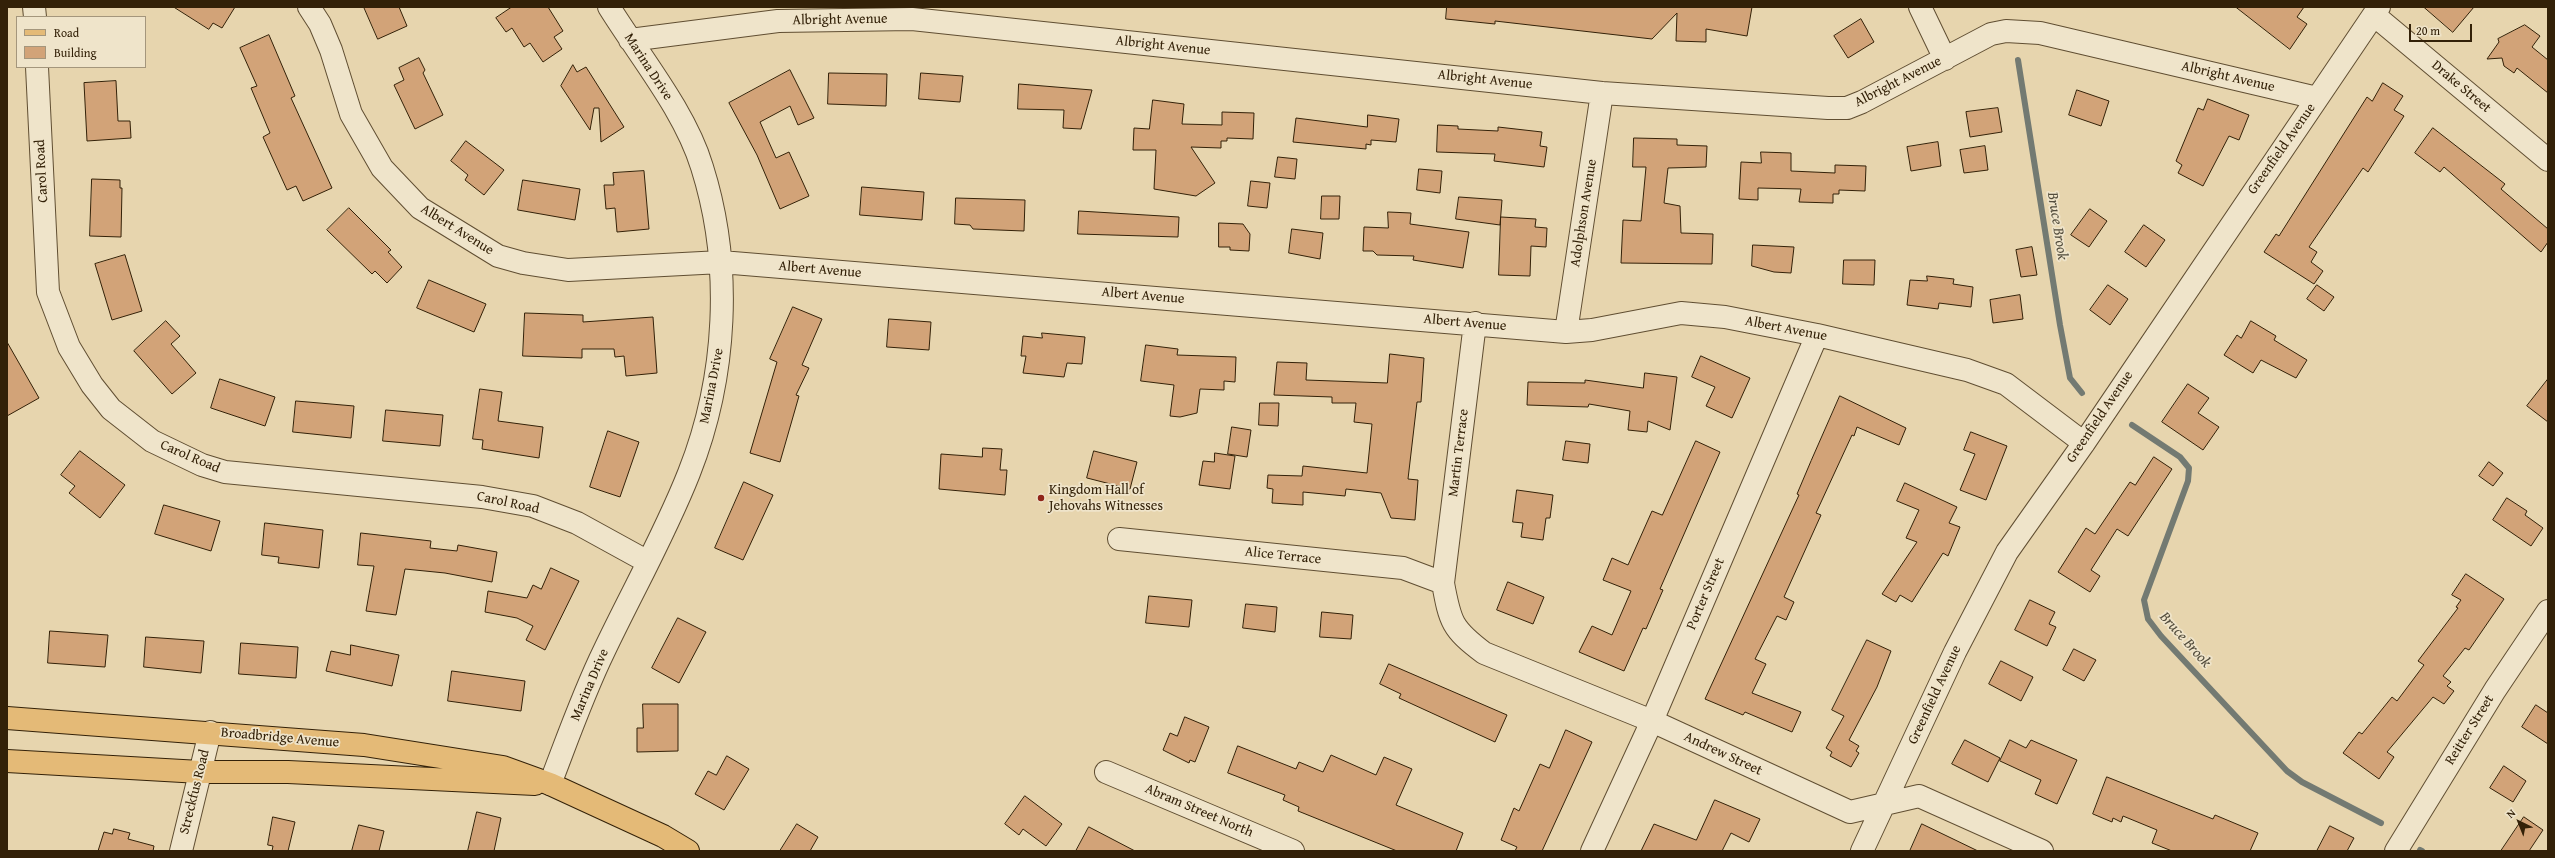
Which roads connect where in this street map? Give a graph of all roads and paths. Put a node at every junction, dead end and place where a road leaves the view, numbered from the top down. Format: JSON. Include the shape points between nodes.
{"nodes":[{"id":1,"x":309,"y":7,"type":"edge"},
{"id":2,"x":609,"y":7,"type":"edge"},
{"id":3,"x":1920,"y":7,"type":"edge"},
{"id":4,"x":2377,"y":11,"type":"edge"},
{"id":5,"x":630,"y":40,"type":"junction"},
{"id":6,"x":1945,"y":58,"type":"junction"},
{"id":7,"x":37,"y":68,"type":"edge"},
{"id":8,"x":1602,"y":93,"type":"junction"},
{"id":9,"x":2317,"y":98,"type":"junction"},
{"id":10,"x":2548,"y":160,"type":"edge"},
{"id":11,"x":721,"y":262,"type":"junction"},
{"id":12,"x":1475,"y":323,"type":"junction"},
{"id":13,"x":1566,"y":332,"type":"junction"},
{"id":14,"x":1817,"y":335,"type":"junction"},
{"id":15,"x":2084,"y":443,"type":"junction"},
{"id":16,"x":1119,"y":539,"type":"dead end"},
{"id":17,"x":648,"y":562,"type":"junction"},
{"id":18,"x":1443,"y":583,"type":"junction"},
{"id":19,"x":2548,"y":611,"type":"edge"},
{"id":20,"x":7,"y":718,"type":"edge"},
{"id":21,"x":1652,"y":721,"type":"junction"},
{"id":22,"x":210,"y":732,"type":"junction"},
{"id":23,"x":7,"y":761,"type":"edge"},
{"id":24,"x":200,"y":772,"type":"junction"},
{"id":25,"x":1106,"y":772,"type":"dead end"},
{"id":26,"x":550,"y":784,"type":"junction"},
{"id":27,"x":1885,"y":802,"type":"junction"},
{"id":28,"x":181,"y":851,"type":"edge"},
{"id":29,"x":688,"y":851,"type":"edge"},
{"id":30,"x":1293,"y":851,"type":"edge"},
{"id":31,"x":1592,"y":851,"type":"edge"},
{"id":32,"x":1862,"y":851,"type":"edge"},
{"id":33,"x":2042,"y":851,"type":"edge"},
{"id":34,"x":2396,"y":851,"type":"edge"}],
"edges":[{"from":1,"to":11,"type":"street","name":"Albert Avenue","via":[[320,24],[331,50],[351,114],[382,168],[420,208],[474,243],[498,256],[568,270]]},
{"from":2,"to":5,"type":"street","name":"Marina Drive"},
{"from":3,"to":6,"type":"street"},
{"from":4,"to":9,"type":"street","name":"Greenfield Avenue"},
{"from":4,"to":10,"type":"street","name":"Drake Street"},
{"from":5,"to":8,"type":"street","name":"Albright Avenue","via":[[778,21],[912,19]]},
{"from":5,"to":11,"type":"street","name":"Marina Drive","via":[[688,132],[702,166],[714,214]]},
{"from":6,"to":8,"type":"street","name":"Albright Avenue","via":[[1883,92],[1847,108]]},
{"from":6,"to":9,"type":"street","name":"Albright Avenue","via":[[1991,34],[2006,31],[2040,33]]},
{"from":7,"to":17,"type":"street","name":"Carol Road","via":[[48,292],[69,347],[92,385],[112,410],[152,441],[202,465],[225,472],[482,497],[533,506],[577,523]]},
{"from":8,"to":13,"type":"street","name":"Adolphson Avenue"},
{"from":9,"to":15,"type":"street","name":"Greenfield Avenue"},
{"from":11,"to":12,"type":"street","name":"Albert Avenue"},
{"from":11,"to":17,"type":"street","name":"Marina Drive","via":[[721,339],[711,404],[690,472]]},
{"from":12,"to":13,"type":"street","name":"Albert Avenue"},
{"from":12,"to":18,"type":"street","name":"Martin Terrace"},
{"from":13,"to":14,"type":"street","name":"Albert Avenue","via":[[1592,330],[1681,313],[1725,317]]},
{"from":14,"to":15,"type":"street","name":"Albert Avenue","via":[[1967,370],[2006,384]]},
{"from":14,"to":21,"type":"street","name":"Porter Street"},
{"from":15,"to":27,"type":"street","name":"Greenfield Avenue","via":[[2007,552],[1955,652]]},
{"from":16,"to":18,"type":"street","name":"Alice Terrace","via":[[1403,568]]},
{"from":17,"to":26,"type":"street","name":"Marina Drive","via":[[602,654]]},
{"from":18,"to":21,"type":"street","name":"Andrew Street","via":[[1448,614],[1462,636],[1484,653]]},
{"from":19,"to":34,"type":"street","name":"Reitter Street","via":[[2491,696]]},
{"from":20,"to":22,"type":"main road","name":"Broadbridge Avenue"},
{"from":21,"to":27,"type":"street","name":"Andrew Street","via":[[1850,812]]},
{"from":21,"to":31,"type":"street","name":"Porter Street"},
{"from":22,"to":24,"type":"street","name":"Streckfus Road"},
{"from":22,"to":26,"type":"main road","name":"Broadbridge Avenue","via":[[364,745],[503,766]]},
{"from":23,"to":24,"type":"main road","name":"Broadbridge Avenue"},
{"from":24,"to":26,"type":"main road","name":"Broadbridge Avenue","via":[[288,772]]},
{"from":24,"to":28,"type":"street","name":"Streckfus Road"},
{"from":25,"to":30,"type":"street","name":"Abram Street North"},
{"from":26,"to":29,"type":"main road","name":"Broadbridge Avenue","via":[[663,836]]},
{"from":27,"to":32,"type":"street","name":"Greenfield Avenue"},
{"from":27,"to":33,"type":"street","name":"Andrew Street","via":[[1919,796]]}]}
